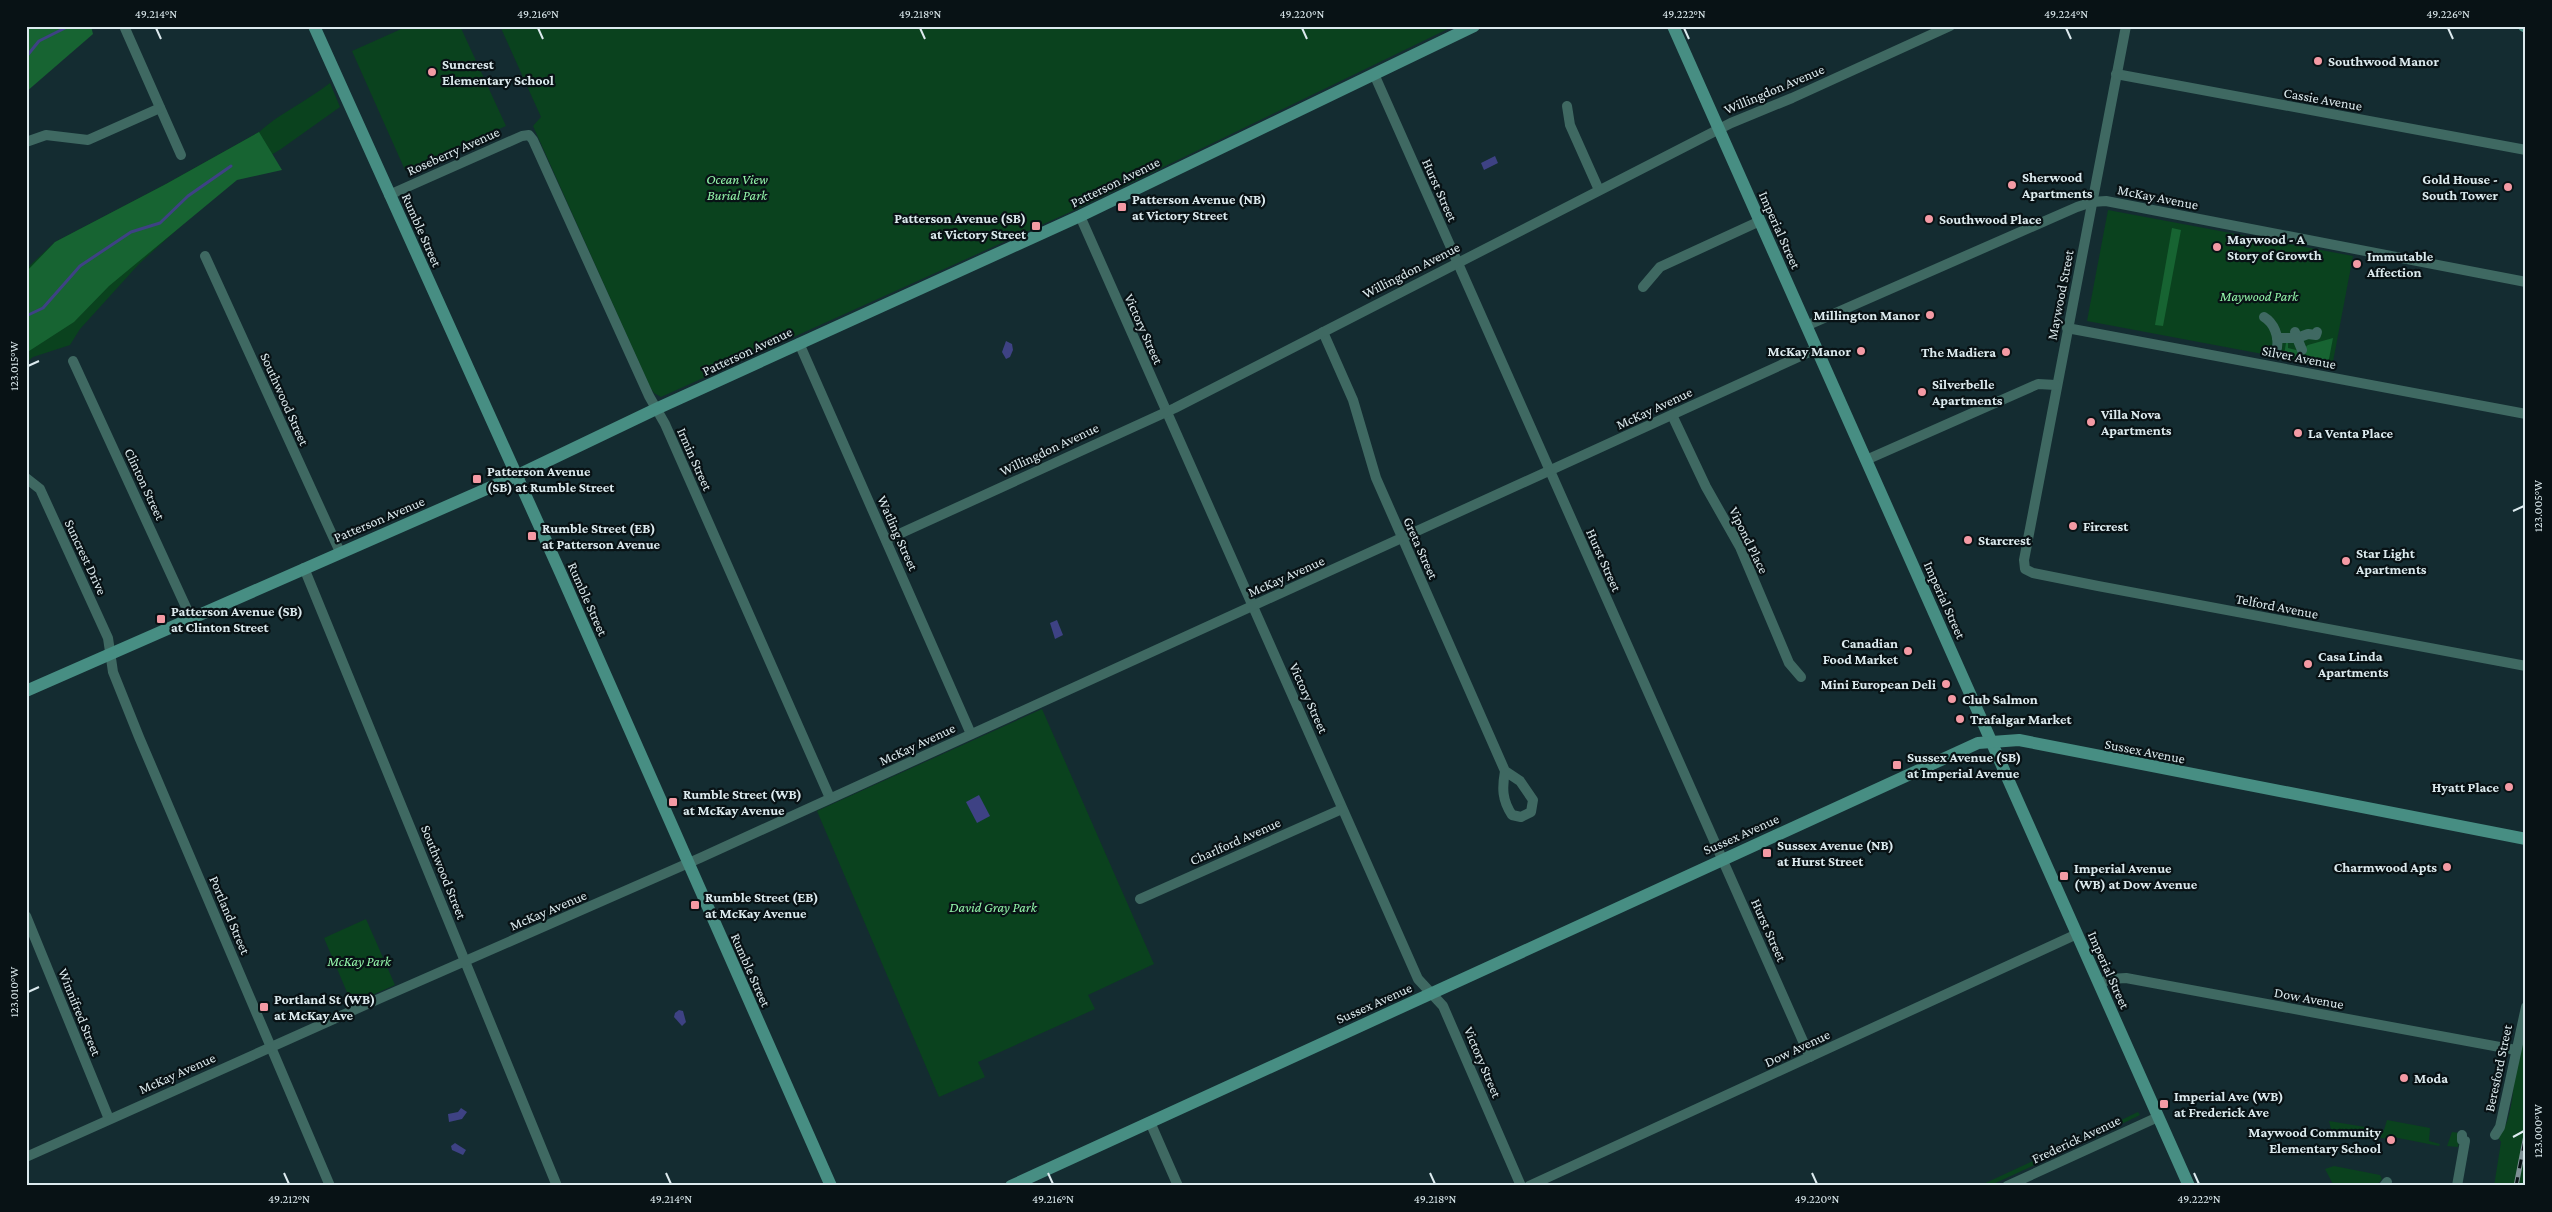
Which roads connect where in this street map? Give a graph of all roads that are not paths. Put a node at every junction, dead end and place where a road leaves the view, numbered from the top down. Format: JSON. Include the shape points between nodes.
{"nodes":[{"id":1,"x":124,"y":26,"type":"edge"},
{"id":2,"x":314,"y":26,"type":"edge"},
{"id":3,"x":1474,"y":26,"type":"edge"},
{"id":4,"x":1673,"y":26,"type":"edge"},
{"id":5,"x":1950,"y":26,"type":"edge"},
{"id":6,"x":2126,"y":26,"type":"edge"},
{"id":7,"x":1374,"y":74,"type":"junction"},
{"id":8,"x":2116,"y":74,"type":"junction"},
{"id":9,"x":1567,"y":106,"type":"dead end"},
{"id":10,"x":160,"y":108,"type":"junction"},
{"id":11,"x":1719,"y":130,"type":"junction"},
{"id":12,"x":529,"y":135,"type":"joint"},
{"id":13,"x":26,"y":142,"type":"edge"},
{"id":14,"x":2526,"y":150,"type":"edge"},
{"id":15,"x":181,"y":155,"type":"dead end"},
{"id":16,"x":1599,"y":190,"type":"junction"},
{"id":17,"x":389,"y":194,"type":"junction"},
{"id":18,"x":2092,"y":202,"type":"junction"},
{"id":19,"x":1080,"y":216,"type":"junction"},
{"id":20,"x":1760,"y":221,"type":"junction"},
{"id":21,"x":205,"y":256,"type":"dead end"},
{"id":22,"x":1458,"y":263,"type":"junction"},
{"id":23,"x":2526,"y":282,"type":"edge"},
{"id":24,"x":1643,"y":287,"type":"dead end"},
{"id":25,"x":1806,"y":326,"type":"junction"},
{"id":26,"x":2067,"y":328,"type":"junction"},
{"id":27,"x":2274,"y":328,"type":"dead end"},
{"id":28,"x":1323,"y":332,"type":"junction"},
{"id":29,"x":2296,"y":335,"type":"junction"},
{"id":30,"x":2316,"y":336,"type":"dead end"},
{"id":31,"x":799,"y":343,"type":"junction"},
{"id":32,"x":1816,"y":349,"type":"junction"},
{"id":33,"x":2302,"y":350,"type":"dead end"},
{"id":34,"x":73,"y":362,"type":"dead end"},
{"id":35,"x":2056,"y":385,"type":"junction"},
{"id":36,"x":656,"y":409,"type":"junction"},
{"id":37,"x":1166,"y":412,"type":"junction"},
{"id":38,"x":2526,"y":414,"type":"edge"},
{"id":39,"x":1672,"y":415,"type":"junction"},
{"id":40,"x":1866,"y":460,"type":"junction"},
{"id":41,"x":1550,"y":471,"type":"junction"},
{"id":42,"x":516,"y":476,"type":"junction"},
{"id":43,"x":26,"y":478,"type":"edge"},
{"id":44,"x":1401,"y":539,"type":"junction"},
{"id":45,"x":886,"y":540,"type":"junction"},
{"id":46,"x":340,"y":552,"type":"junction"},
{"id":47,"x":304,"y":568,"type":"junction"},
{"id":48,"x":2025,"y":569,"type":"joint"},
{"id":49,"x":1252,"y":606,"type":"junction"},
{"id":50,"x":191,"y":618,"type":"junction"},
{"id":51,"x":110,"y":654,"type":"junction"},
{"id":52,"x":2526,"y":666,"type":"edge"},
{"id":53,"x":1801,"y":677,"type":"dead end"},
{"id":54,"x":26,"y":690,"type":"edge"},
{"id":55,"x":971,"y":734,"type":"junction"},
{"id":56,"x":1991,"y":742,"type":"junction"},
{"id":57,"x":1505,"y":771,"type":"dead end"},
{"id":58,"x":830,"y":798,"type":"junction"},
{"id":59,"x":1342,"y":808,"type":"junction"},
{"id":60,"x":2526,"y":839,"type":"edge"},
{"id":61,"x":1722,"y":859,"type":"junction"},
{"id":62,"x":688,"y":863,"type":"junction"},
{"id":63,"x":1140,"y":899,"type":"dead end"},
{"id":64,"x":26,"y":916,"type":"edge"},
{"id":65,"x":2077,"y":934,"type":"junction"},
{"id":66,"x":465,"y":960,"type":"junction"},
{"id":67,"x":2099,"y":984,"type":"junction"},
{"id":68,"x":1431,"y":994,"type":"junction"},
{"id":69,"x":2526,"y":1007,"type":"edge"},
{"id":70,"x":271,"y":1046,"type":"junction"},
{"id":71,"x":2516,"y":1050,"type":"junction"},
{"id":72,"x":1810,"y":1057,"type":"junction"},
{"id":73,"x":2158,"y":1117,"type":"junction"},
{"id":74,"x":109,"y":1118,"type":"junction"},
{"id":75,"x":1150,"y":1122,"type":"junction"},
{"id":76,"x":2496,"y":1134,"type":"dead end"},
{"id":77,"x":2462,"y":1135,"type":"dead end"},
{"id":78,"x":26,"y":1156,"type":"edge"},
{"id":79,"x":330,"y":1186,"type":"edge"},
{"id":80,"x":557,"y":1186,"type":"edge"},
{"id":81,"x":831,"y":1186,"type":"edge"},
{"id":82,"x":1012,"y":1186,"type":"edge"},
{"id":83,"x":1178,"y":1186,"type":"edge"},
{"id":84,"x":1521,"y":1186,"type":"edge"},
{"id":85,"x":1529,"y":1186,"type":"edge"},
{"id":86,"x":2007,"y":1186,"type":"edge"},
{"id":87,"x":2189,"y":1186,"type":"edge"},
{"id":88,"x":2457,"y":1186,"type":"edge"}],
"edges":[{"from":1,"to":10,"type":"street"},
{"from":2,"to":17,"type":"street","name":"Rumble Street"},
{"from":3,"to":7,"type":"street","name":"Patterson Avenue"},
{"from":4,"to":11,"type":"street","name":"Imperial Street"},
{"from":5,"to":11,"type":"street","name":"Willingdon Avenue"},
{"from":6,"to":8,"type":"street","name":"Maywood Street"},
{"from":7,"to":19,"type":"street","name":"Patterson Avenue"},
{"from":7,"to":22,"type":"street","name":"Hurst Street"},
{"from":8,"to":14,"type":"street","name":"Cassie Avenue"},
{"from":8,"to":18,"type":"street","name":"Maywood Street"},
{"from":9,"to":16,"type":"street","via":[[1570,125]]},
{"from":10,"to":13,"type":"street","via":[[88,140],[46,135]]},
{"from":10,"to":15,"type":"street"},
{"from":11,"to":16,"type":"street","name":"Willingdon Avenue"},
{"from":11,"to":20,"type":"street","name":"Imperial Street"},
{"from":12,"to":17,"type":"street","name":"Roseberry Avenue"},
{"from":12,"to":36,"type":"street","name":"Irmin Street"},
{"from":16,"to":22,"type":"street","name":"Willingdon Avenue"},
{"from":17,"to":42,"type":"street","name":"Rumble Street"},
{"from":18,"to":23,"type":"street","name":"McKay Avenue","via":[[2106,201]]},
{"from":18,"to":25,"type":"street","name":"McKay Avenue"},
{"from":18,"to":26,"type":"street","name":"Maywood Street"},
{"from":19,"to":31,"type":"street","name":"Patterson Avenue"},
{"from":19,"to":37,"type":"street","name":"Victory Street"},
{"from":20,"to":24,"type":"street","via":[[1660,267]]},
{"from":20,"to":25,"type":"street","name":"Imperial Street"},
{"from":21,"to":46,"type":"street","name":"Southwood Street"},
{"from":22,"to":28,"type":"street","name":"Willingdon Avenue"},
{"from":22,"to":41,"type":"street","name":"Hurst Street"},
{"from":25,"to":32,"type":"street","name":"Imperial Street"},
{"from":26,"to":35,"type":"street","name":"Maywood Street"},
{"from":26,"to":38,"type":"street","name":"Silver Avenue"},
{"from":27,"to":29,"type":"street"},
{"from":28,"to":37,"type":"street","name":"Willingdon Avenue"},
{"from":28,"to":44,"type":"street","name":"Greta Street","via":[[1350,392],[1371,465]]},
{"from":29,"to":30,"type":"street"},
{"from":29,"to":33,"type":"street"},
{"from":31,"to":36,"type":"street","name":"Patterson Avenue"},
{"from":31,"to":45,"type":"street","name":"Watling Street"},
{"from":32,"to":39,"type":"street","name":"McKay Avenue"},
{"from":32,"to":40,"type":"street","name":"Imperial Street"},
{"from":34,"to":50,"type":"street","name":"Clinton Street"},
{"from":35,"to":40,"type":"street","via":[[2038,384]]},
{"from":35,"to":48,"type":"street","name":"Maywood Street"},
{"from":36,"to":42,"type":"street","name":"Patterson Avenue"},
{"from":36,"to":58,"type":"street","name":"Irmin Street"},
{"from":37,"to":45,"type":"street","name":"Willingdon Avenue"},
{"from":37,"to":49,"type":"street","name":"Victory Street"},
{"from":39,"to":41,"type":"street","name":"McKay Avenue"},
{"from":39,"to":53,"type":"street","name":"Vipond Place","via":[[1700,476],[1740,546],[1789,663]]},
{"from":40,"to":56,"type":"street","name":"Imperial Street"},
{"from":41,"to":44,"type":"street","name":"McKay Avenue"},
{"from":41,"to":61,"type":"street","name":"Hurst Street"},
{"from":42,"to":46,"type":"street","name":"Patterson Avenue"},
{"from":42,"to":62,"type":"street","name":"Rumble Street"},
{"from":43,"to":51,"type":"street","name":"Suncrest Drive","via":[[40,489],[108,638]]},
{"from":44,"to":49,"type":"street","name":"McKay Avenue"},
{"from":44,"to":57,"type":"street","name":"Greta Street"},
{"from":45,"to":55,"type":"street","name":"Watling Street"},
{"from":46,"to":47,"type":"street","name":"Patterson Avenue"},
{"from":47,"to":50,"type":"street","name":"Patterson Avenue"},
{"from":47,"to":66,"type":"street","name":"Southwood Street"},
{"from":48,"to":52,"type":"street","name":"Telford Avenue","via":[[2098,586]]},
{"from":49,"to":55,"type":"street","name":"McKay Avenue"},
{"from":49,"to":59,"type":"street","name":"Victory Street"},
{"from":50,"to":51,"type":"street","name":"Patterson Avenue"},
{"from":51,"to":54,"type":"street","name":"Patterson Avenue"},
{"from":51,"to":70,"type":"street","name":"Portland Street","via":[[113,672],[139,737]]},
{"from":55,"to":58,"type":"street","name":"McKay Avenue"},
{"from":56,"to":60,"type":"street","name":"Sussex Avenue","via":[[2018,740]]},
{"from":56,"to":61,"type":"street","name":"Sussex Avenue","via":[[1974,745]]},
{"from":56,"to":65,"type":"street","name":"Imperial Street"},
{"from":58,"to":62,"type":"street","name":"McKay Avenue"},
{"from":59,"to":63,"type":"street","name":"Charlford Avenue"},
{"from":59,"to":68,"type":"street","name":"Victory Street","via":[[1418,979]]},
{"from":61,"to":68,"type":"street","name":"Sussex Avenue"},
{"from":61,"to":72,"type":"street","name":"Hurst Street"},
{"from":62,"to":66,"type":"street","name":"McKay Avenue"},
{"from":62,"to":81,"type":"street","name":"Rumble Street"},
{"from":64,"to":74,"type":"street","name":"Winnifred Street"},
{"from":65,"to":67,"type":"street","name":"Imperial Street"},
{"from":65,"to":72,"type":"street","name":"Dow Avenue"},
{"from":66,"to":70,"type":"street","name":"McKay Avenue"},
{"from":66,"to":80,"type":"street","name":"Southwood Street"},
{"from":67,"to":71,"type":"street","name":"Dow Avenue","via":[[2126,978]]},
{"from":67,"to":73,"type":"street","name":"Imperial Street"},
{"from":68,"to":75,"type":"street","name":"Sussex Avenue"},
{"from":68,"to":84,"type":"street","name":"Victory Street","via":[[1443,1006]]},
{"from":69,"to":71,"type":"street","name":"Beresford Street"},
{"from":70,"to":74,"type":"street","name":"McKay Avenue"},
{"from":70,"to":79,"type":"street","name":"Portland Street"},
{"from":71,"to":76,"type":"street","name":"Beresford Street"},
{"from":72,"to":85,"type":"street","name":"Dow Avenue"},
{"from":73,"to":86,"type":"street","name":"Frederick Avenue"},
{"from":73,"to":87,"type":"street","name":"Imperial Street"},
{"from":74,"to":78,"type":"street","name":"McKay Avenue"},
{"from":75,"to":82,"type":"street","name":"Sussex Avenue"},
{"from":75,"to":83,"type":"street"},
{"from":77,"to":88,"type":"street","via":[[2465,1141],[2461,1148]]}]}
